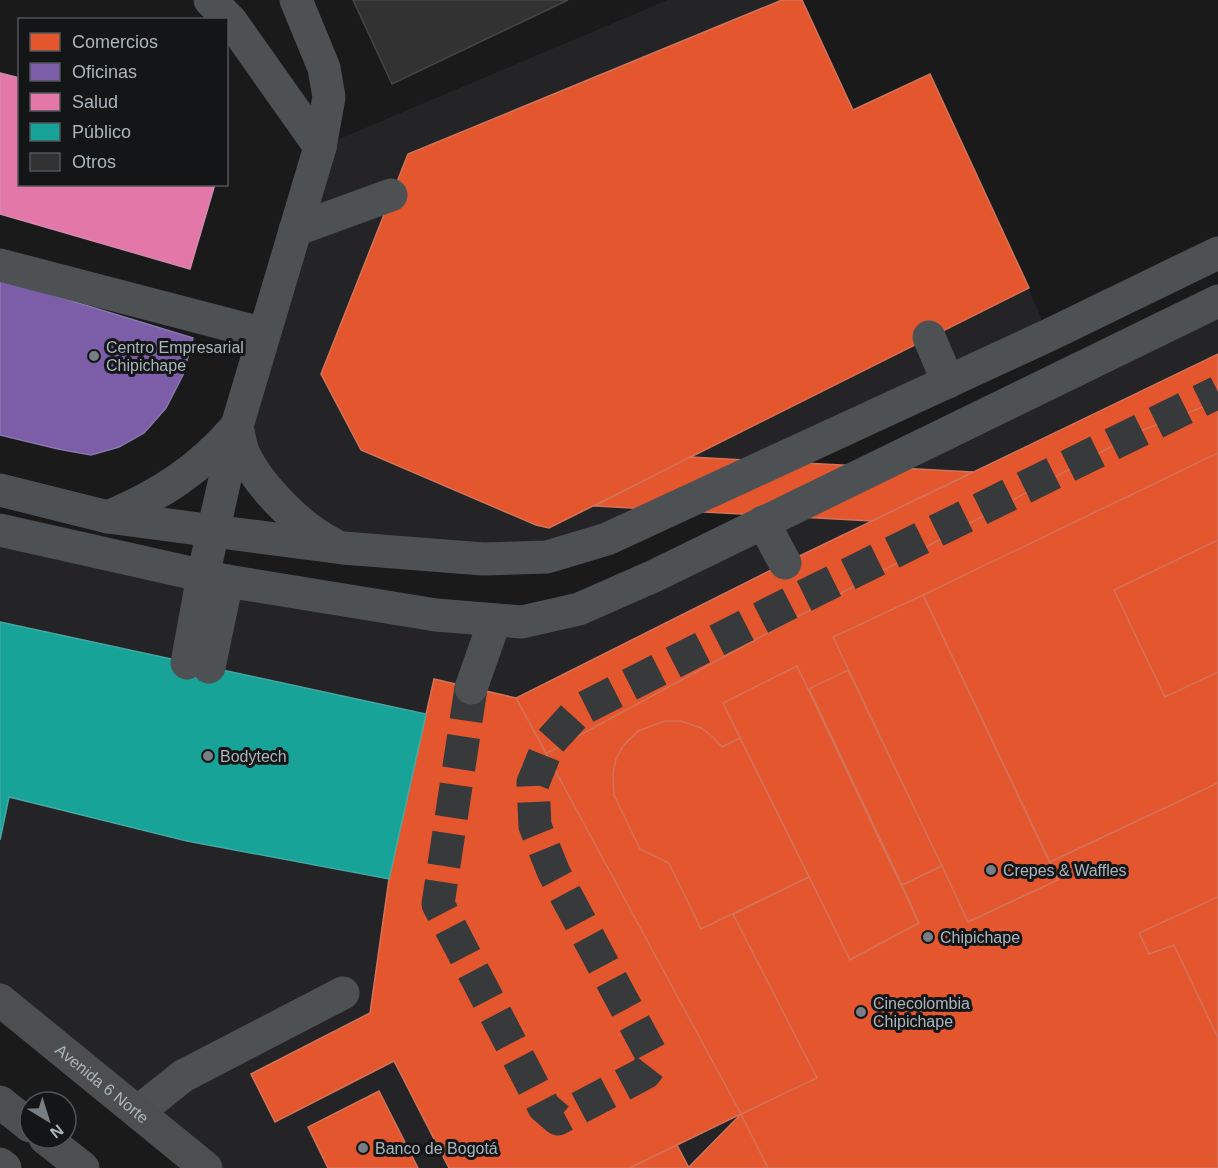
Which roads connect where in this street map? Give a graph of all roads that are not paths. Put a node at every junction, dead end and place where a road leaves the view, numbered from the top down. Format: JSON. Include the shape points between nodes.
{"nodes":[{"id":1,"x":210,"y":0,"type":"edge"},
{"id":2,"x":296,"y":0,"type":"edge"},
{"id":3,"x":320,"y":147,"type":"junction"},
{"id":4,"x":391,"y":195,"type":"dead end"},
{"id":5,"x":295,"y":230,"type":"junction"},
{"id":6,"x":1218,"y":254,"type":"edge"},
{"id":7,"x":0,"y":265,"type":"edge"},
{"id":8,"x":1218,"y":301,"type":"edge"},
{"id":9,"x":264,"y":334,"type":"junction"},
{"id":10,"x":930,"y":337,"type":"dead end"},
{"id":11,"x":948,"y":382,"type":"junction"},
{"id":12,"x":237,"y":426,"type":"junction"},
{"id":13,"x":0,"y":490,"type":"edge"},
{"id":14,"x":108,"y":516,"type":"junction"},
{"id":15,"x":764,"y":522,"type":"junction"},
{"id":16,"x":0,"y":530,"type":"edge"},
{"id":17,"x":214,"y":531,"type":"junction"},
{"id":18,"x":343,"y":548,"type":"junction"},
{"id":19,"x":786,"y":562,"type":"dead end"},
{"id":20,"x":215,"y":579,"type":"junction"},
{"id":21,"x":495,"y":620,"type":"junction"},
{"id":22,"x":198,"y":665,"type":"dead end"},
{"id":23,"x":471,"y":688,"type":"tunnel mouth"},
{"id":24,"x":343,"y":993,"type":"dead end"},
{"id":25,"x":0,"y":1000,"type":"edge"},
{"id":26,"x":0,"y":1102,"type":"edge"},
{"id":27,"x":139,"y":1111,"type":"junction"},
{"id":28,"x":18,"y":1116,"type":"edge"},
{"id":29,"x":60,"y":1150,"type":"edge"},
{"id":30,"x":83,"y":1168,"type":"edge"},
{"id":31,"x":206,"y":1168,"type":"edge"}],
"edges":[{"from":1,"to":3,"type":"street","via":[[231,21]]},
{"from":2,"to":3,"type":"street","via":[[324,68],[329,97]]},
{"from":3,"to":5,"type":"street"},
{"from":4,"to":5,"type":"street"},
{"from":5,"to":9,"type":"street"},
{"from":6,"to":11,"type":"street"},
{"from":7,"to":9,"type":"street"},
{"from":8,"to":15,"type":"street"},
{"from":9,"to":12,"type":"street"},
{"from":10,"to":11,"type":"street"},
{"from":11,"to":18,"type":"street","via":[[607,539],[547,557],[483,559]]},
{"from":12,"to":14,"type":"street","via":[[218,448],[166,489]]},
{"from":12,"to":17,"type":"street"},
{"from":12,"to":18,"type":"street","via":[[242,451],[264,484],[299,521]]},
{"from":13,"to":14,"type":"street"},
{"from":14,"to":17,"type":"street"},
{"from":15,"to":19,"type":"street"},
{"from":15,"to":21,"type":"street","via":[[579,609],[522,622]]},
{"from":16,"to":20,"type":"street"},
{"from":17,"to":18,"type":"street"},
{"from":17,"to":20,"type":"street"},
{"from":20,"to":21,"type":"street","via":[[436,615]]},
{"from":20,"to":22,"type":"street"},
{"from":21,"to":23,"type":"street"},
{"from":24,"to":27,"type":"street","via":[[183,1076]]},
{"from":25,"to":27,"type":"main road","name":"Avenida 6 Norte"},
{"from":26,"to":28,"type":"main road"},
{"from":27,"to":31,"type":"main road","name":"Avenida 6 Norte"},
{"from":29,"to":30,"type":"main road"}]}
